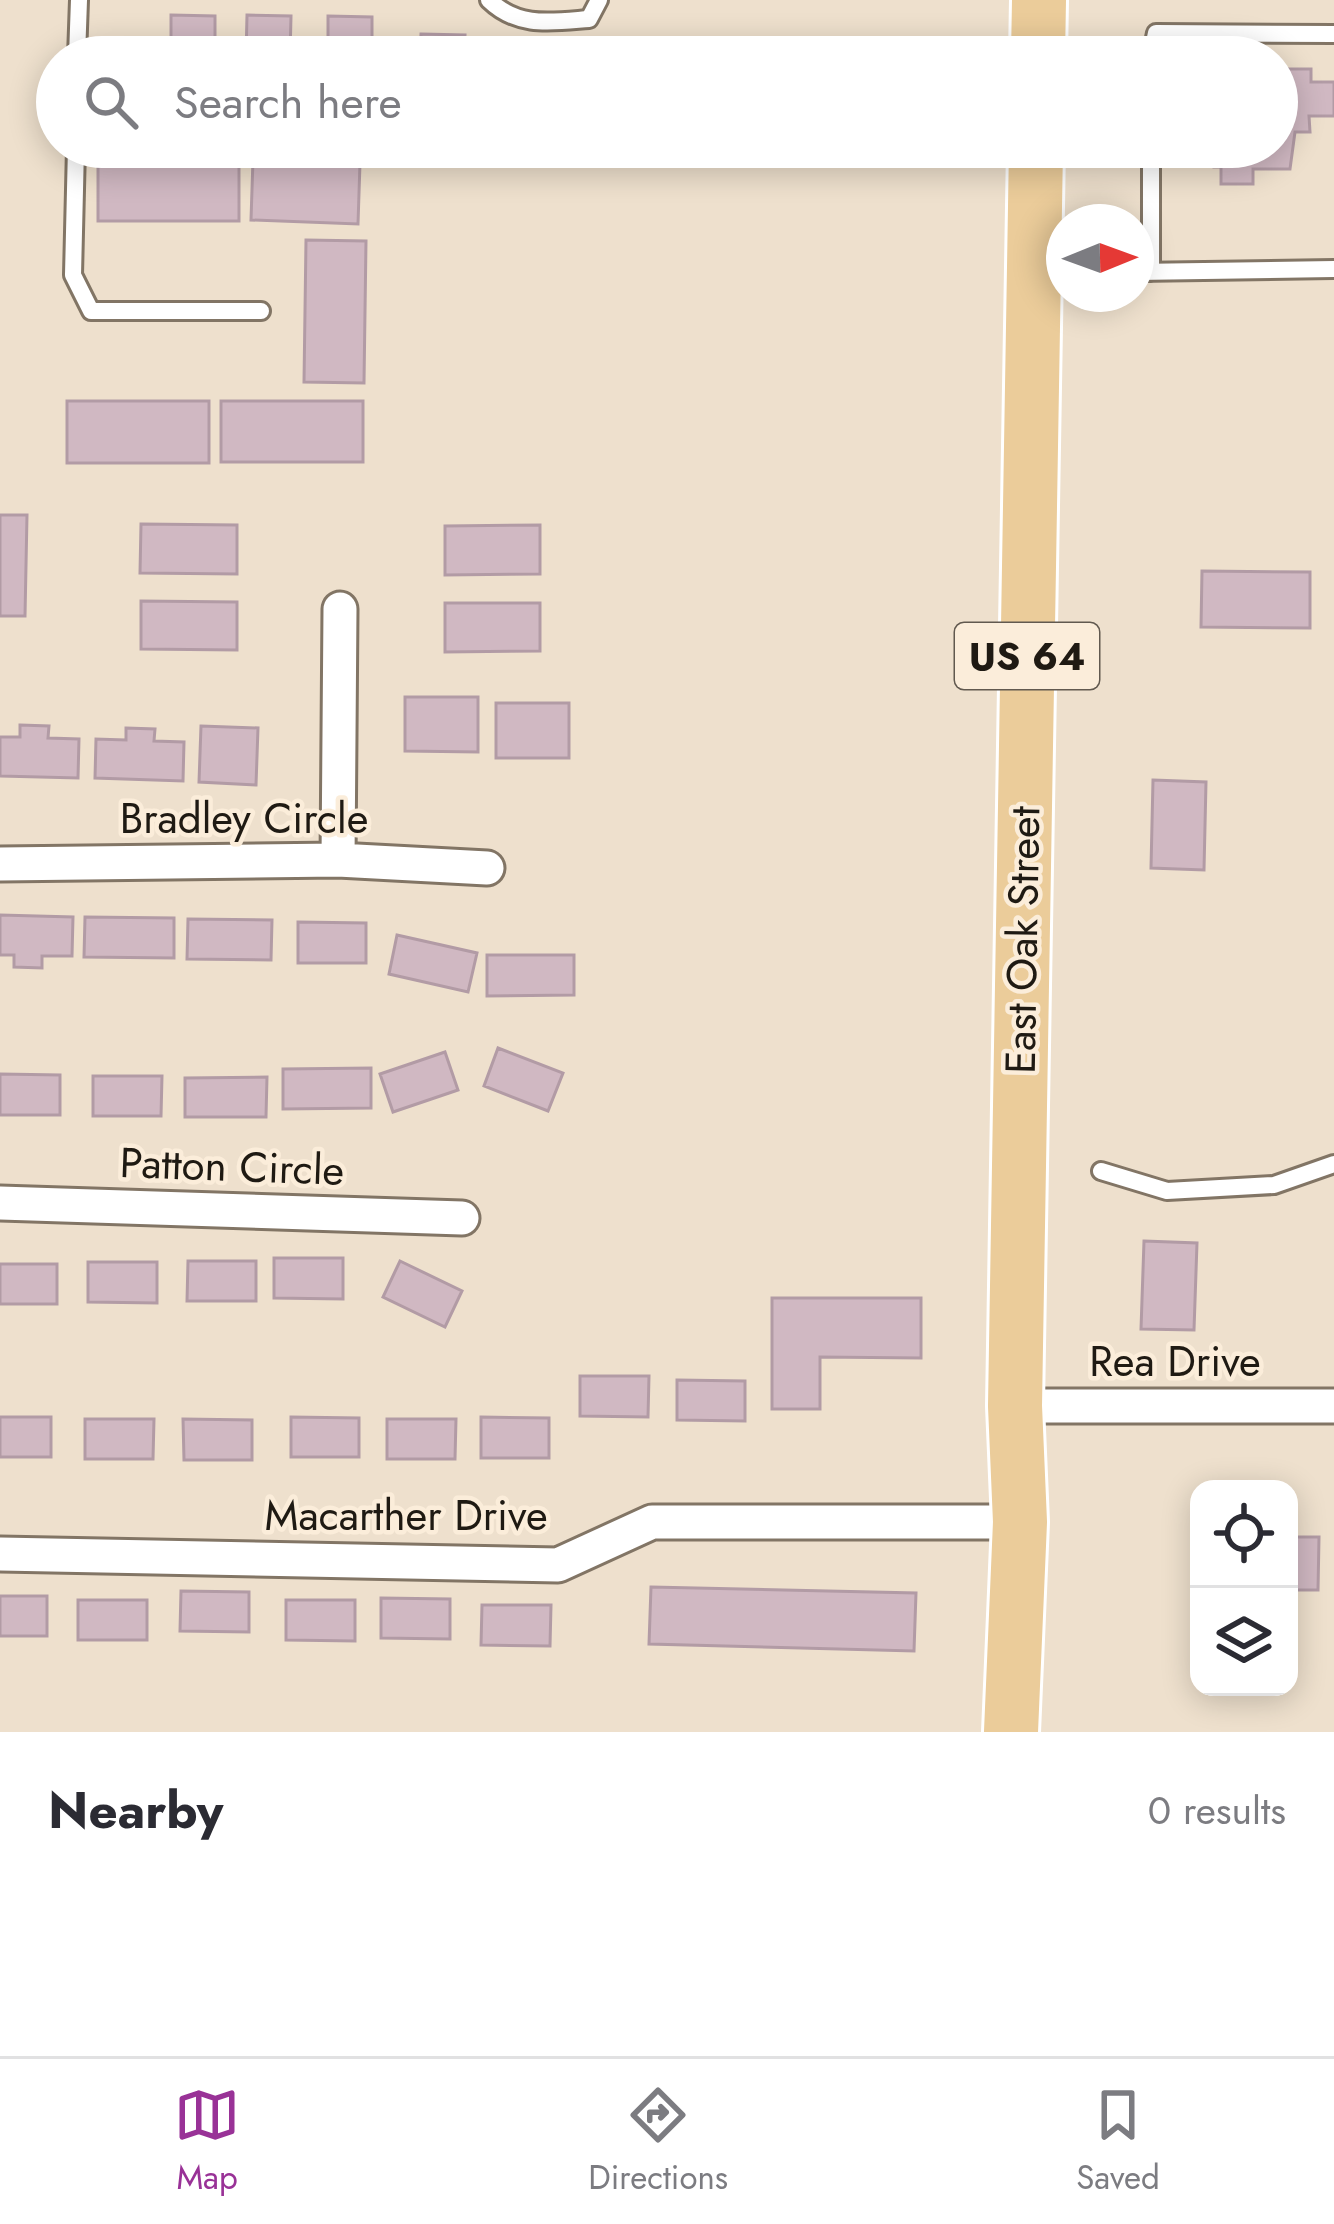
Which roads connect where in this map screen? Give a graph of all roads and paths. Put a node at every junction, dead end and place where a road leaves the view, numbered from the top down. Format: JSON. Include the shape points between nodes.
{"nodes":[{"id":1,"x":79,"y":0,"type":"edge"},
{"id":2,"x":489,"y":0,"type":"edge"},
{"id":3,"x":599,"y":0,"type":"edge"},
{"id":4,"x":1039,"y":0,"type":"edge"},
{"id":5,"x":1334,"y":34,"type":"edge"},
{"id":6,"x":78,"y":36,"type":"edge"},
{"id":7,"x":1038,"y":36,"type":"edge"},
{"id":8,"x":1155,"y":36,"type":"edge"},
{"id":9,"x":76,"y":168,"type":"edge"},
{"id":10,"x":1037,"y":168,"type":"edge"},
{"id":11,"x":1150,"y":168,"type":"edge"},
{"id":12,"x":1147,"y":204,"type":"edge"},
{"id":13,"x":1334,"y":269,"type":"edge"},
{"id":14,"x":1154,"y":272,"type":"edge"},
{"id":15,"x":261,"y":311,"type":"dead end"},
{"id":16,"x":340,"y":609,"type":"dead end"},
{"id":17,"x":338,"y":860,"type":"junction"},
{"id":18,"x":0,"y":864,"type":"edge"},
{"id":19,"x":487,"y":868,"type":"dead end"},
{"id":20,"x":1334,"y":1165,"type":"edge"},
{"id":21,"x":1101,"y":1172,"type":"dead end"},
{"id":22,"x":0,"y":1203,"type":"edge"},
{"id":23,"x":462,"y":1218,"type":"dead end"},
{"id":24,"x":1016,"y":1406,"type":"junction"},
{"id":25,"x":1334,"y":1406,"type":"edge"},
{"id":26,"x":1020,"y":1522,"type":"junction"},
{"id":27,"x":0,"y":1554,"type":"edge"},
{"id":28,"x":1011,"y":1732,"type":"edge"}],
"edges":[{"from":1,"to":6,"type":"lane"},
{"from":2,"to":3,"type":"lane","via":[[534,24],[589,19]]},
{"from":4,"to":7,"type":"highway"},
{"from":5,"to":8,"type":"lane"},
{"from":9,"to":15,"type":"lane","via":[[73,275],[91,311]]},
{"from":10,"to":24,"type":"highway","name":"East Oak Street","number":"US 64"},
{"from":11,"to":12,"type":"lane"},
{"from":13,"to":14,"type":"lane"},
{"from":16,"to":17,"type":"street"},
{"from":17,"to":18,"type":"street","name":"Bradley Circle"},
{"from":17,"to":19,"type":"street","name":"Bradley Circle"},
{"from":20,"to":21,"type":"lane","via":[[1274,1185],[1167,1191]]},
{"from":22,"to":23,"type":"street","name":"Patton Circle"},
{"from":24,"to":25,"type":"street","name":"Rea Drive"},
{"from":24,"to":26,"type":"highway","name":"East Oak Street","number":"US 64"},
{"from":26,"to":27,"type":"street","name":"Macarther Drive","via":[[652,1522],[558,1565]]},
{"from":26,"to":28,"type":"highway","name":"East Oak Street","number":"US 64"}]}
